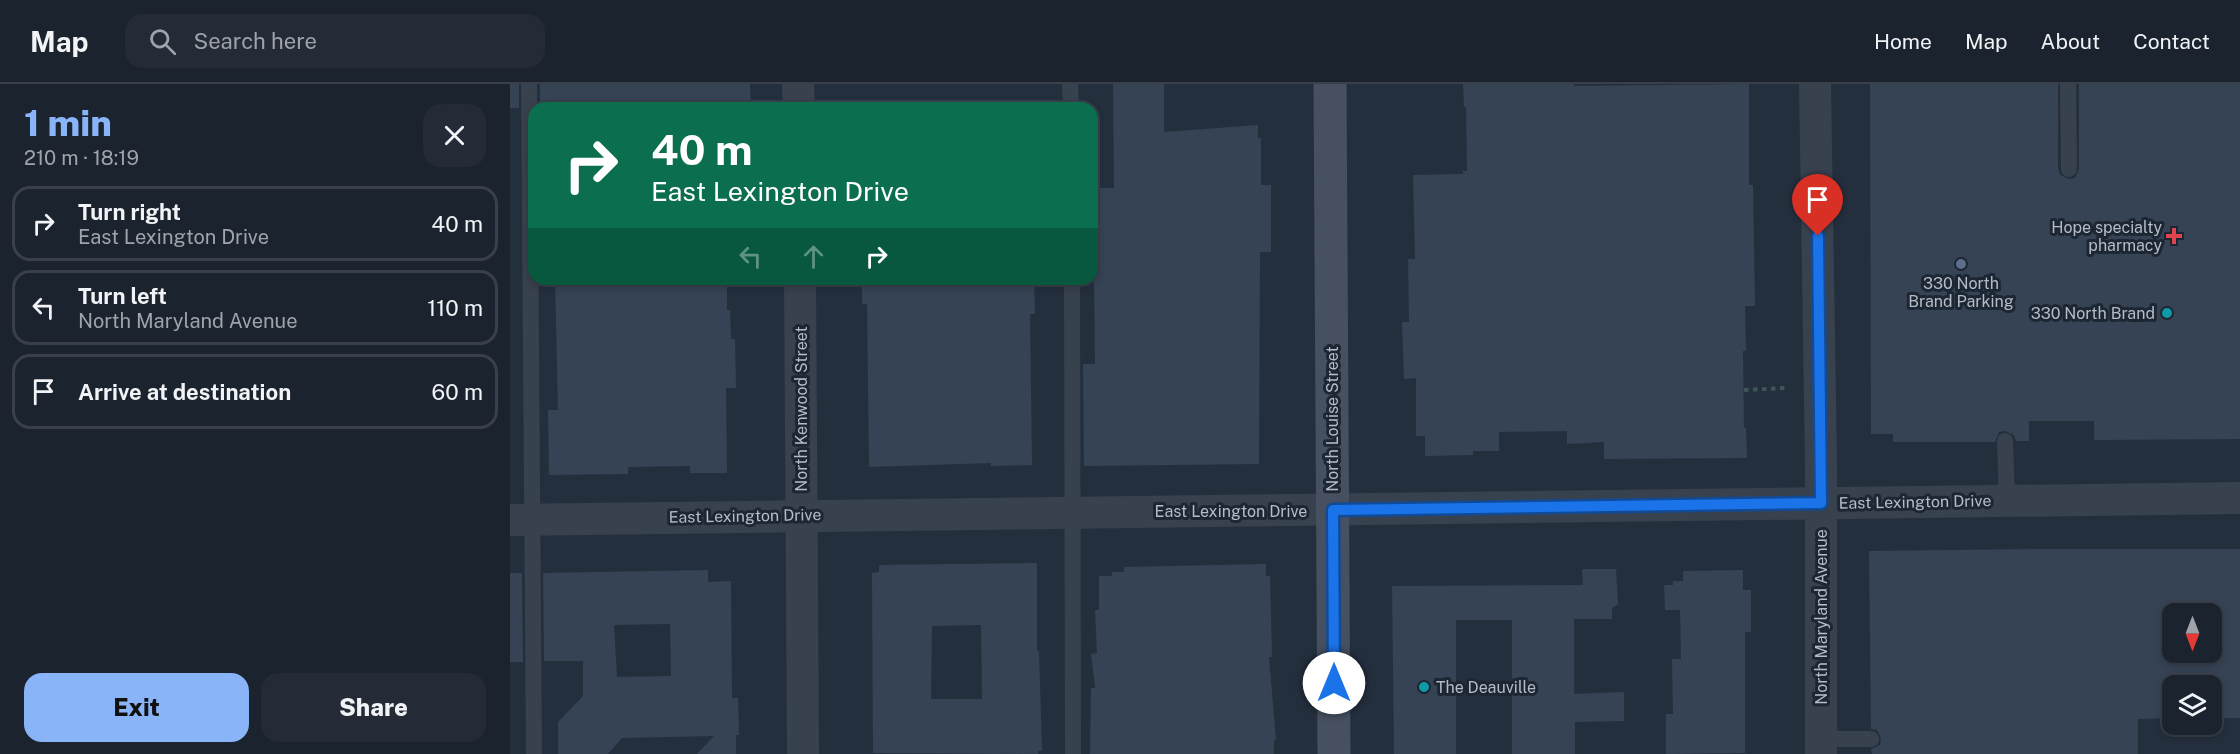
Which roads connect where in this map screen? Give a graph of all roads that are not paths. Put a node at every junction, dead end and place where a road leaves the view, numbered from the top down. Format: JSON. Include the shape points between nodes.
{"nodes":[{"id":1,"x":529,"y":84,"type":"edge"},
{"id":2,"x":798,"y":84,"type":"edge"},
{"id":3,"x":1070,"y":84,"type":"edge"},
{"id":4,"x":1330,"y":84,"type":"edge"},
{"id":5,"x":1815,"y":84,"type":"edge"},
{"id":6,"x":2068,"y":84,"type":"edge"},
{"id":7,"x":529,"y":102,"type":"edge"},
{"id":8,"x":799,"y":102,"type":"edge"},
{"id":9,"x":1071,"y":102,"type":"edge"},
{"id":10,"x":528,"y":146,"type":"edge"},
{"id":11,"x":2069,"y":169,"type":"dead end"},
{"id":12,"x":800,"y":285,"type":"edge"},
{"id":13,"x":1072,"y":285,"type":"edge"},
{"id":14,"x":2005,"y":441,"type":"dead end"},
{"id":15,"x":2240,"y":498,"type":"edge"},
{"id":16,"x":2007,"y":500,"type":"junction"},
{"id":17,"x":1821,"y":503,"type":"junction"},
{"id":18,"x":1333,"y":510,"type":"junction"},
{"id":19,"x":1073,"y":513,"type":"junction"},
{"id":20,"x":801,"y":515,"type":"junction"},
{"id":21,"x":522,"y":520,"type":"edge"},
{"id":22,"x":1871,"y":739,"type":"dead end"},
{"id":23,"x":1821,"y":747,"type":"edge"},
{"id":24,"x":534,"y":754,"type":"edge"},
{"id":25,"x":803,"y":754,"type":"edge"},
{"id":26,"x":1073,"y":754,"type":"edge"},
{"id":27,"x":1334,"y":754,"type":"edge"}],
"edges":[{"from":1,"to":7,"type":"lane"},
{"from":2,"to":8,"type":"street"},
{"from":3,"to":9,"type":"lane"},
{"from":4,"to":18,"type":"street","name":"North Louise Street"},
{"from":5,"to":17,"type":"street","name":"North Maryland Avenue"},
{"from":6,"to":11,"type":"lane"},
{"from":10,"to":21,"type":"lane"},
{"from":12,"to":20,"type":"street","name":"North Kenwood Street"},
{"from":13,"to":19,"type":"lane"},
{"from":14,"to":16,"type":"lane"},
{"from":15,"to":16,"type":"street","name":"East Lexington Drive"},
{"from":16,"to":17,"type":"street","name":"East Lexington Drive"},
{"from":17,"to":18,"type":"street","name":"East Lexington Drive"},
{"from":17,"to":23,"type":"street","name":"North Maryland Avenue"},
{"from":18,"to":19,"type":"street","name":"East Lexington Drive"},
{"from":18,"to":27,"type":"street","name":"North Louise Street"},
{"from":19,"to":20,"type":"street","name":"East Lexington Drive"},
{"from":19,"to":26,"type":"lane"},
{"from":20,"to":21,"type":"street","name":"East Lexington Drive"},
{"from":20,"to":25,"type":"street","name":"North Kenwood Street"},
{"from":21,"to":24,"type":"lane"},
{"from":22,"to":23,"type":"lane"}]}
